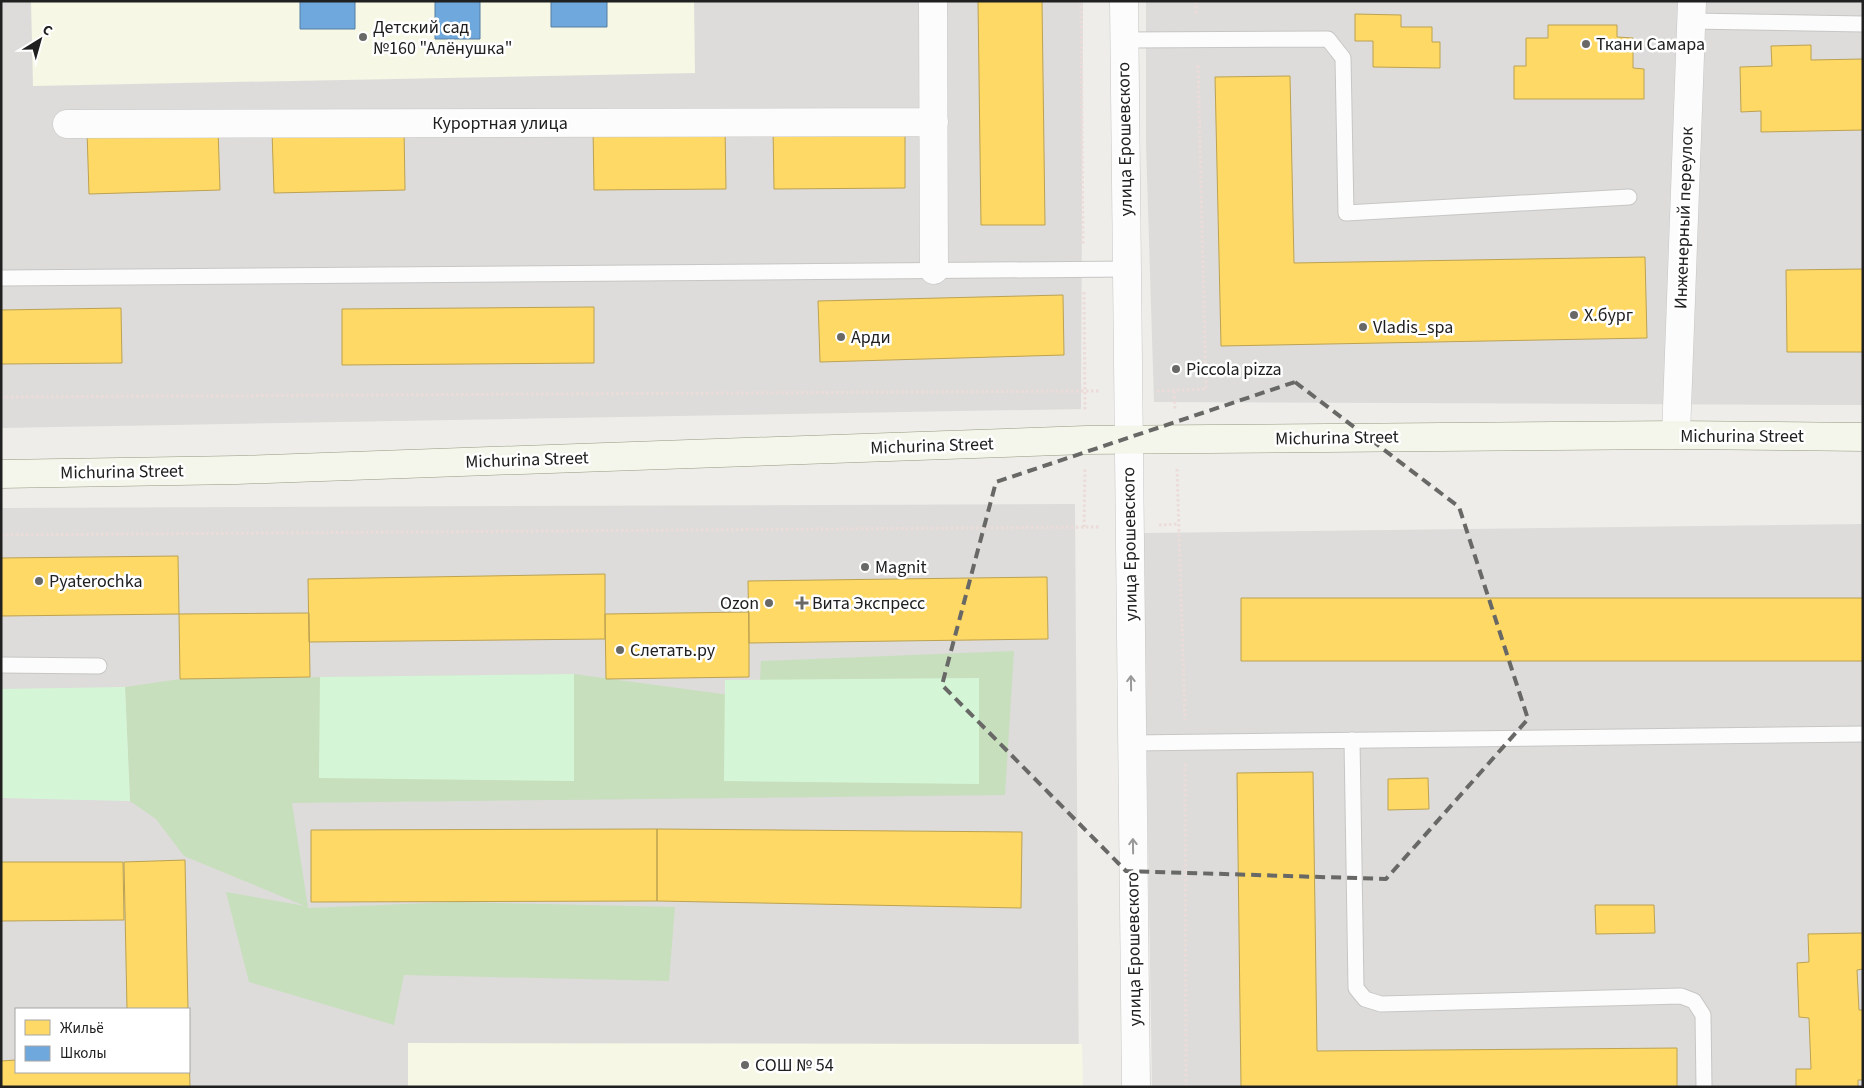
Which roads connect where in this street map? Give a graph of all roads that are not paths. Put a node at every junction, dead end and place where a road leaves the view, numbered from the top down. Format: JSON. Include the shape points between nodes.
{"nodes":[{"id":1,"x":933,"y":1,"type":"edge"},
{"id":2,"x":1124,"y":1,"type":"edge"},
{"id":3,"x":1692,"y":11,"type":"edge"},
{"id":4,"x":1863,"y":24,"type":"edge"},
{"id":5,"x":1124,"y":40,"type":"junction"},
{"id":6,"x":934,"y":122,"type":"junction"},
{"id":7,"x":67,"y":124,"type":"dead end"},
{"id":8,"x":1629,"y":197,"type":"dead end"},
{"id":9,"x":1127,"y":268,"type":"junction"},
{"id":10,"x":934,"y":270,"type":"junction"},
{"id":11,"x":1,"y":278,"type":"edge"},
{"id":12,"x":1676,"y":435,"type":"junction"},
{"id":13,"x":1863,"y":437,"type":"edge"},
{"id":14,"x":1129,"y":440,"type":"junction"},
{"id":15,"x":1,"y":474,"type":"edge"},
{"id":16,"x":1,"y":665,"type":"edge"},
{"id":17,"x":99,"y":666,"type":"dead end"},
{"id":18,"x":1863,"y":734,"type":"edge"},
{"id":19,"x":1352,"y":740,"type":"junction"},
{"id":20,"x":1132,"y":743,"type":"junction"},
{"id":21,"x":1136,"y":1087,"type":"edge"},
{"id":22,"x":1704,"y":1087,"type":"edge"}],
"edges":[{"from":1,"to":6,"type":"street"},
{"from":2,"to":5,"type":"street","name":"улица Ерошевского"},
{"from":3,"to":4,"type":"lane"},
{"from":3,"to":12,"type":"street","name":"Инженерный переулок"},
{"from":5,"to":8,"type":"lane","via":[[1328,39],[1343,58],[1346,214]]},
{"from":5,"to":9,"type":"street","name":"улица Ерошевского"},
{"from":6,"to":7,"type":"street","name":"Курортная улица"},
{"from":6,"to":10,"type":"street"},
{"from":9,"to":10,"type":"lane"},
{"from":9,"to":14,"type":"street","name":"улица Ерошевского"},
{"from":10,"to":11,"type":"lane"},
{"from":12,"to":13,"type":"main road","name":"Michurina Street"},
{"from":12,"to":14,"type":"main road","name":"Michurina Street"},
{"from":14,"to":15,"type":"main road","name":"Michurina Street","via":[[237,470]]},
{"from":20,"to":14,"type":"street","name":"улица Ерошевского","one_way":true},
{"from":16,"to":17,"type":"lane"},
{"from":18,"to":19,"type":"lane"},
{"from":19,"to":20,"type":"lane"},
{"from":19,"to":22,"type":"lane","via":[[1356,988],[1365,999],[1381,1004],[1681,996],[1694,1002],[1703,1015]]},
{"from":21,"to":20,"type":"street","name":"улица Ерошевского","one_way":true}]}
